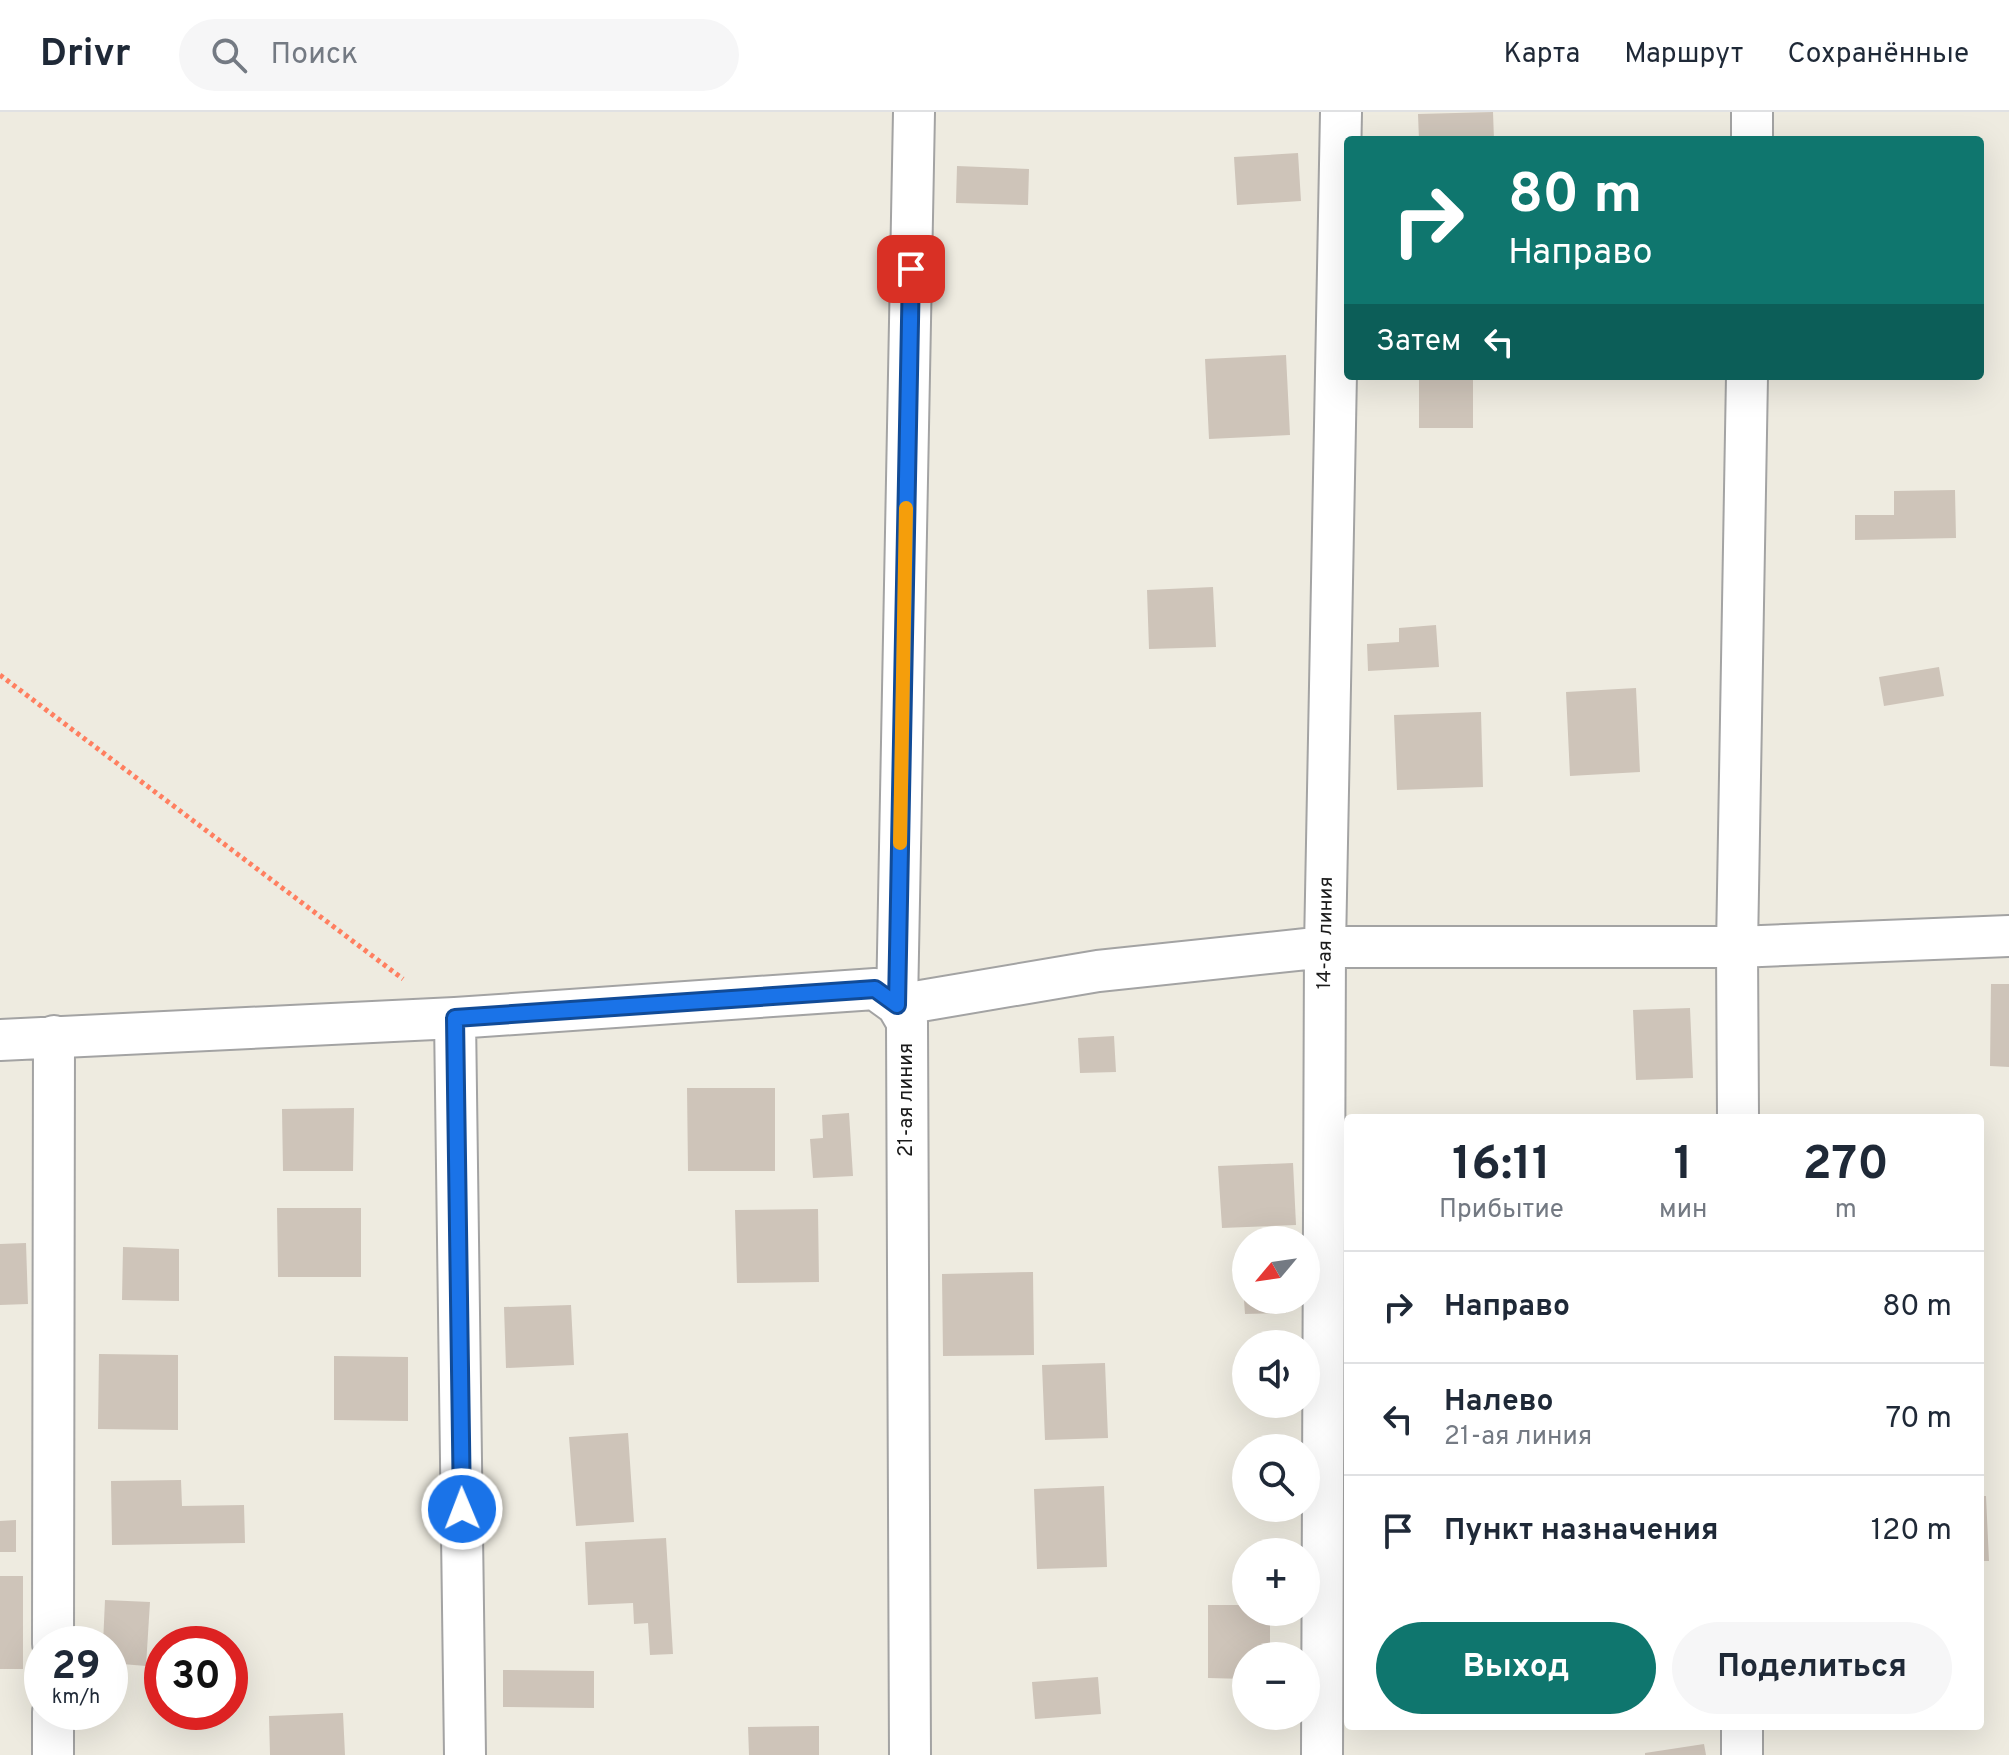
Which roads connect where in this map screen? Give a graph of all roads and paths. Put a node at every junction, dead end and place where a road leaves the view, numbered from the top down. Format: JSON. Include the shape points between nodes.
{"nodes":[{"id":1,"x":914,"y":112,"type":"edge"},
{"id":2,"x":1341,"y":112,"type":"edge"},
{"id":3,"x":1752,"y":112,"type":"edge"},
{"id":4,"x":1752,"y":136,"type":"edge"},
{"id":5,"x":1747,"y":380,"type":"edge"},
{"id":6,"x":0,"y":675,"type":"edge"},
{"id":7,"x":2009,"y":936,"type":"edge"},
{"id":8,"x":1325,"y":947,"type":"junction"},
{"id":9,"x":1737,"y":947,"type":"junction"},
{"id":10,"x":404,"y":980,"type":"dead end"},
{"id":11,"x":897,"y":1005,"type":"junction"},
{"id":12,"x":455,"y":1018,"type":"junction"},
{"id":13,"x":54,"y":1036,"type":"junction"},
{"id":14,"x":0,"y":1040,"type":"edge"},
{"id":15,"x":1738,"y":1114,"type":"edge"},
{"id":16,"x":53,"y":1626,"type":"edge"},
{"id":17,"x":53,"y":1730,"type":"edge"},
{"id":18,"x":1742,"y":1730,"type":"edge"},
{"id":19,"x":53,"y":1755,"type":"edge"},
{"id":20,"x":465,"y":1755,"type":"edge"},
{"id":21,"x":910,"y":1755,"type":"edge"},
{"id":22,"x":1322,"y":1755,"type":"edge"},
{"id":23,"x":1742,"y":1755,"type":"edge"}],
"edges":[{"from":1,"to":11,"type":"street","name":"21-ая линия"},
{"from":2,"to":8,"type":"street","name":"14-ая линия"},
{"from":3,"to":4,"type":"street"},
{"from":5,"to":9,"type":"street"},
{"from":6,"to":10,"type":"path"},
{"from":7,"to":9,"type":"street"},
{"from":8,"to":9,"type":"street"},
{"from":8,"to":11,"type":"street","via":[[1098,971]]},
{"from":8,"to":22,"type":"street","name":"14-ая линия"},
{"from":9,"to":15,"type":"street"},
{"from":11,"to":12,"type":"street","via":[[875,989]]},
{"from":11,"to":21,"type":"street","name":"21-ая линия","via":[[907,1022]]},
{"from":12,"to":13,"type":"street"},
{"from":12,"to":20,"type":"street"},
{"from":13,"to":14,"type":"street"},
{"from":13,"to":16,"type":"street"},
{"from":17,"to":19,"type":"street"},
{"from":18,"to":23,"type":"street"}]}
